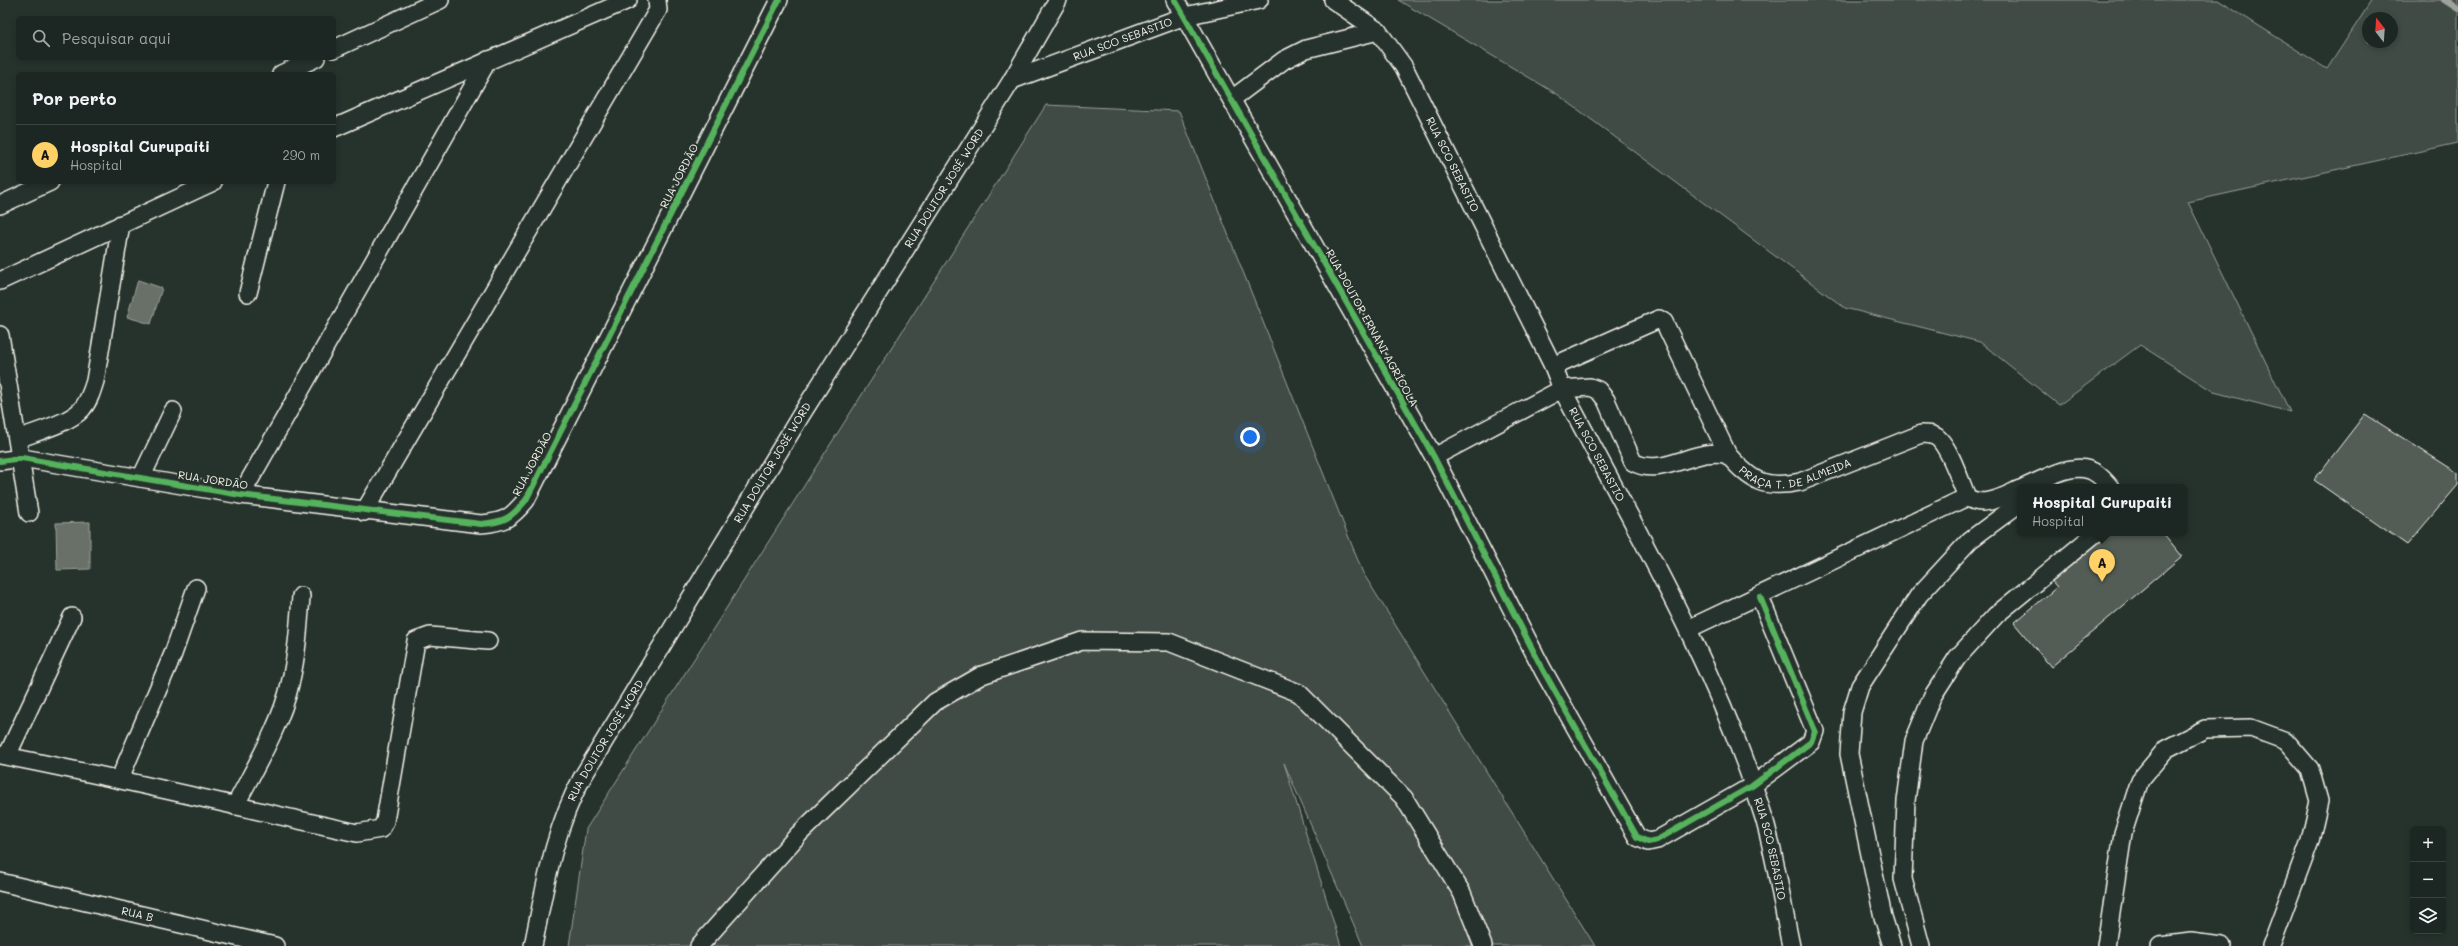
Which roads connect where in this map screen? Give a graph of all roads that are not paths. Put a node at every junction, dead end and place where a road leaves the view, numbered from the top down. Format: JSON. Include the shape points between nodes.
{"nodes":[{"id":1,"x":440,"y":0,"type":"edge"},
{"id":2,"x":628,"y":0,"type":"edge"},
{"id":3,"x":657,"y":0,"type":"edge"},
{"id":4,"x":779,"y":0,"type":"edge"},
{"id":5,"x":1058,"y":0,"type":"edge"},
{"id":6,"x":1175,"y":0,"type":"edge"},
{"id":7,"x":1259,"y":0,"type":"edge"},
{"id":8,"x":1333,"y":0,"type":"edge"},
{"id":9,"x":1185,"y":16,"type":"junction"},
{"id":10,"x":1378,"y":31,"type":"junction"},
{"id":11,"x":336,"y":48,"type":"edge"},
{"id":12,"x":312,"y":60,"type":"edge"},
{"id":13,"x":488,"y":60,"type":"junction"},
{"id":14,"x":285,"y":72,"type":"edge"},
{"id":15,"x":1012,"y":80,"type":"junction"},
{"id":16,"x":1232,"y":99,"type":"junction"},
{"id":17,"x":336,"y":127,"type":"edge"},
{"id":18,"x":46,"y":184,"type":"edge"},
{"id":19,"x":209,"y":184,"type":"edge"},
{"id":20,"x":275,"y":184,"type":"edge"},
{"id":21,"x":0,"y":206,"type":"edge"},
{"id":22,"x":121,"y":224,"type":"junction"},
{"id":23,"x":0,"y":281,"type":"edge"},
{"id":24,"x":248,"y":293,"type":"dead end"},
{"id":25,"x":0,"y":335,"type":"edge"},
{"id":26,"x":1553,"y":366,"type":"junction"},
{"id":27,"x":1562,"y":389,"type":"junction"},
{"id":28,"x":173,"y":411,"type":"dead end"},
{"id":29,"x":18,"y":439,"type":"junction"},
{"id":30,"x":1728,"y":455,"type":"junction"},
{"id":31,"x":22,"y":458,"type":"junction"},
{"id":32,"x":1434,"y":458,"type":"junction"},
{"id":33,"x":0,"y":461,"type":"edge"},
{"id":34,"x":2066,"y":470,"type":"junction"},
{"id":35,"x":141,"y":478,"type":"junction"},
{"id":36,"x":2031,"y":484,"type":"edge"},
{"id":37,"x":2046,"y":484,"type":"edge"},
{"id":38,"x":2107,"y":484,"type":"edge"},
{"id":39,"x":2017,"y":490,"type":"edge"},
{"id":40,"x":241,"y":495,"type":"junction"},
{"id":41,"x":1967,"y":497,"type":"junction"},
{"id":42,"x":2017,"y":506,"type":"edge"},
{"id":43,"x":364,"y":512,"type":"junction"},
{"id":44,"x":29,"y":513,"type":"dead end"},
{"id":45,"x":2092,"y":536,"type":"edge"},
{"id":46,"x":196,"y":588,"type":"dead end"},
{"id":47,"x":301,"y":596,"type":"dead end"},
{"id":48,"x":1760,"y":596,"type":"junction"},
{"id":49,"x":72,"y":617,"type":"dead end"},
{"id":50,"x":1688,"y":629,"type":"junction"},
{"id":51,"x":488,"y":641,"type":"dead end"},
{"id":52,"x":4,"y":756,"type":"edge"},
{"id":53,"x":120,"y":778,"type":"junction"},
{"id":54,"x":1752,"y":786,"type":"junction"},
{"id":55,"x":235,"y":806,"type":"junction"},
{"id":56,"x":0,"y":882,"type":"edge"},
{"id":57,"x":251,"y":943,"type":"edge"},
{"id":58,"x":275,"y":946,"type":"edge"},
{"id":59,"x":533,"y":946,"type":"edge"},
{"id":60,"x":699,"y":946,"type":"edge"},
{"id":61,"x":1483,"y":946,"type":"edge"},
{"id":62,"x":1791,"y":946,"type":"edge"},
{"id":63,"x":1892,"y":946,"type":"edge"},
{"id":64,"x":1921,"y":946,"type":"edge"},
{"id":65,"x":2106,"y":946,"type":"edge"},
{"id":66,"x":2160,"y":946,"type":"edge"},
{"id":67,"x":2222,"y":946,"type":"edge"},
{"id":68,"x":2271,"y":946,"type":"edge"}],
"edges":[{"from":1,"to":11,"type":"street"},
{"from":2,"to":13,"type":"street"},
{"from":3,"to":43,"type":"street","via":[[658,10]]},
{"from":4,"to":43,"type":"street","name":"RUA JORDÃO","via":[[526,500],[513,516],[500,522],[481,524]]},
{"from":5,"to":15,"type":"street","name":"RUA DOUTOR JOSÉ WORD"},
{"from":6,"to":9,"type":"street","name":"RUA DOUTOR ERNANI AGRÍCOLA"},
{"from":7,"to":9,"type":"street","name":"RUA SCO SEBASTIO"},
{"from":8,"to":10,"type":"street","name":"RUA SCO SEBASTIO"},
{"from":9,"to":15,"type":"street","name":"RUA SCO SEBASTIO"},
{"from":9,"to":16,"type":"street","name":"RUA DOUTOR ERNANI AGRÍCOLA"},
{"from":10,"to":16,"type":"street","via":[[1306,50],[1284,60]]},
{"from":10,"to":26,"type":"street","name":"RUA SCO SEBASTIO","via":[[1404,67]]},
{"from":12,"to":14,"type":"street"},
{"from":13,"to":17,"type":"street"},
{"from":13,"to":40,"type":"street","name":"RUA JORDÃO"},
{"from":15,"to":59,"type":"street","name":"RUA DOUTOR JOSÉ WORD","via":[[801,415],[582,778],[567,806],[556,837]]},
{"from":16,"to":32,"type":"street","name":"RUA DOUTOR ERNANI AGRÍCOLA"},
{"from":18,"to":21,"type":"street"},
{"from":19,"to":22,"type":"street"},
{"from":20,"to":24,"type":"street"},
{"from":22,"to":23,"type":"street"},
{"from":22,"to":29,"type":"street","via":[[90,398],[82,410],[67,419]]},
{"from":25,"to":29,"type":"street"},
{"from":26,"to":27,"type":"street","name":"RUA SCO SEBASTIO"},
{"from":26,"to":30,"type":"street","name":"PRAÇA T. DE ALMEIDA","via":[[1659,319],[1664,322]]},
{"from":27,"to":30,"type":"street","via":[[1590,387],[1598,390],[1606,400],[1633,462],[1642,467],[1655,467],[1714,452]]},
{"from":27,"to":32,"type":"street"},
{"from":27,"to":50,"type":"street","name":"RUA SCO SEBASTIO"},
{"from":28,"to":35,"type":"street"},
{"from":29,"to":31,"type":"street"},
{"from":30,"to":41,"type":"street","name":"PRAÇA T. DE ALMEIDA","via":[[1742,471],[1759,482],[1778,486],[1800,482],[1921,434],[1931,434],[1939,438],[1945,447]]},
{"from":31,"to":33,"type":"street","name":"RUA JORDÃO"},
{"from":31,"to":35,"type":"street","name":"RUA JORDÃO"},
{"from":31,"to":44,"type":"street"},
{"from":32,"to":54,"type":"street","name":"RUA DOUTOR ERNANI AGRÍCOLA","via":[[1543,670],[1637,837],[1648,842],[1658,840]]},
{"from":34,"to":36,"type":"street"},
{"from":34,"to":37,"type":"street"},
{"from":34,"to":38,"type":"street","via":[[2088,468]]},
{"from":35,"to":40,"type":"street","name":"RUA JORDÃO"},
{"from":39,"to":41,"type":"street","via":[[1982,503],[1973,502]]},
{"from":40,"to":43,"type":"street","name":"RUA JORDÃO"},
{"from":41,"to":48,"type":"street"},
{"from":42,"to":63,"type":"street","via":[[1970,540],[1919,595],[1860,686],[1852,712],[1849,754],[1883,917]]},
{"from":45,"to":64,"type":"street","via":[[1996,615],[1957,658],[1932,697],[1914,741],[1906,801],[1903,879]]},
{"from":46,"to":53,"type":"street","via":[[173,654]]},
{"from":47,"to":55,"type":"street","via":[[297,647],[290,685],[277,721]]},
{"from":48,"to":50,"type":"street"},
{"from":48,"to":54,"type":"street","name":"RUA DOUTOR ERNANI AGRÍCOLA","via":[[1815,731],[1811,742]]},
{"from":49,"to":52,"type":"street"},
{"from":50,"to":54,"type":"street","name":"RUA SCO SEBASTIO","via":[[1737,741]]},
{"from":51,"to":55,"type":"street","via":[[430,636],[416,641],[385,821],[381,829],[357,833]]},
{"from":52,"to":53,"type":"street"},
{"from":53,"to":55,"type":"street"},
{"from":54,"to":62,"type":"street","name":"RUA SCO SEBASTIO","via":[[1764,818]]},
{"from":56,"to":57,"type":"street","name":"RUA B"},
{"from":57,"to":58,"type":"street","name":"RUA B"},
{"from":60,"to":61,"type":"street","via":[[799,834],[935,702],[982,675],[1082,641],[1169,642],[1299,693],[1404,798],[1462,893]]},
{"from":65,"to":68,"type":"street","via":[[2123,833],[2140,780],[2166,749],[2205,729],[2251,728],[2286,741],[2310,768],[2319,801],[2310,841]]},
{"from":66,"to":67,"type":"street","via":[[2191,942]]}]}
